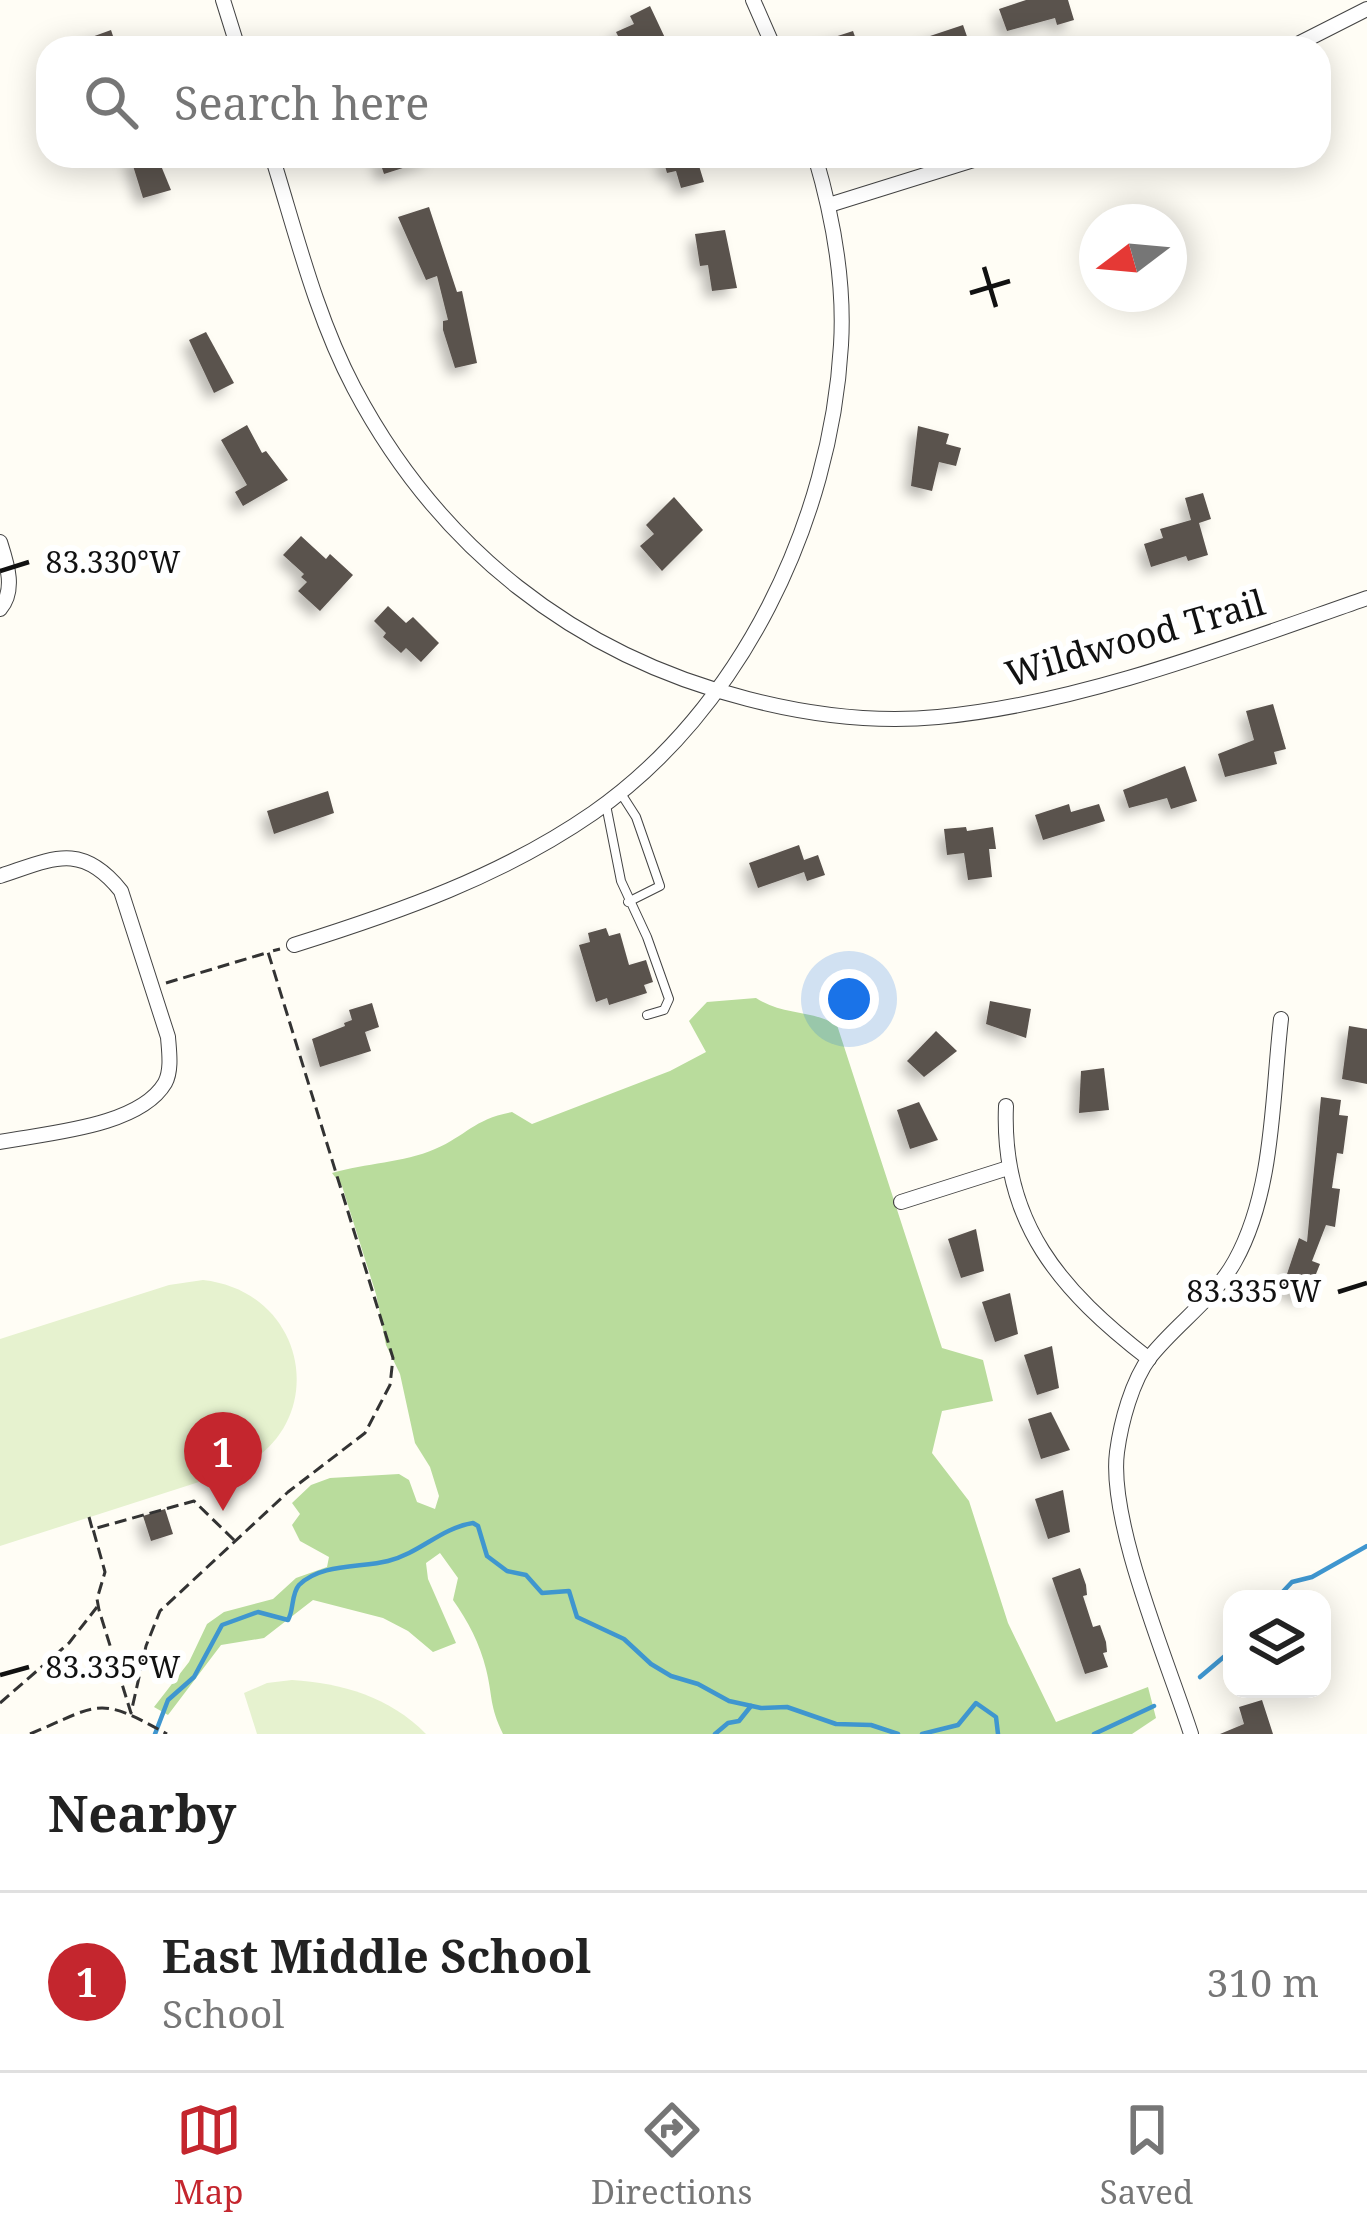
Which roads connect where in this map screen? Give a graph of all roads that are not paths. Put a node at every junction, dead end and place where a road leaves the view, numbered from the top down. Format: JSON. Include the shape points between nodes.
{"nodes":[{"id":1,"x":223,"y":0,"type":"edge"},
{"id":2,"x":753,"y":0,"type":"edge"},
{"id":3,"x":1367,"y":8,"type":"edge"},
{"id":4,"x":234,"y":36,"type":"edge"},
{"id":5,"x":769,"y":36,"type":"edge"},
{"id":6,"x":1313,"y":36,"type":"edge"},
{"id":7,"x":276,"y":168,"type":"edge"},
{"id":8,"x":818,"y":168,"type":"edge"},
{"id":9,"x":948,"y":168,"type":"edge"},
{"id":10,"x":829,"y":205,"type":"junction"},
{"id":11,"x":0,"y":542,"type":"edge"},
{"id":12,"x":1367,"y":598,"type":"edge"},
{"id":13,"x":0,"y":609,"type":"edge"},
{"id":14,"x":716,"y":691,"type":"junction"},
{"id":15,"x":620,"y":792,"type":"junction"},
{"id":16,"x":606,"y":803,"type":"junction"},
{"id":17,"x":0,"y":876,"type":"edge"},
{"id":18,"x":628,"y":902,"type":"junction"},
{"id":19,"x":294,"y":945,"type":"road end"},
{"id":20,"x":647,"y":1015,"type":"dead end"},
{"id":21,"x":1281,"y":1019,"type":"dead end"},
{"id":22,"x":1006,"y":1106,"type":"dead end"},
{"id":23,"x":0,"y":1142,"type":"edge"},
{"id":24,"x":1008,"y":1168,"type":"junction"},
{"id":25,"x":901,"y":1202,"type":"dead end"},
{"id":26,"x":1149,"y":1359,"type":"junction"},
{"id":27,"x":1191,"y":1734,"type":"edge"}],
"edges":[{"from":1,"to":4,"type":"street"},
{"from":2,"to":5,"type":"street"},
{"from":3,"to":6,"type":"street"},
{"from":7,"to":14,"type":"street","name":"Wildwood Trail","via":[[351,382],[424,496],[499,575],[554,615],[647,666]]},
{"from":8,"to":10,"type":"street"},
{"from":9,"to":10,"type":"street"},
{"from":10,"to":14,"type":"street","via":[[842,344],[820,474],[788,563]]},
{"from":11,"to":13,"type":"street","via":[[9,583]]},
{"from":12,"to":14,"type":"street","name":"Wildwood Trail","via":[[1062,696],[972,713],[856,718]]},
{"from":14,"to":15,"type":"street"},
{"from":15,"to":16,"type":"street"},
{"from":15,"to":18,"type":"lane","via":[[660,886]]},
{"from":16,"to":18,"type":"lane"},
{"from":16,"to":19,"type":"street","via":[[465,885]]},
{"from":17,"to":23,"type":"street","via":[[67,857],[106,873],[121,891],[169,1057],[168,1074],[144,1105]]},
{"from":18,"to":20,"type":"lane","via":[[669,999]]},
{"from":21,"to":26,"type":"street","via":[[1251,1222],[1217,1286]]},
{"from":22,"to":24,"type":"street"},
{"from":24,"to":25,"type":"street"},
{"from":24,"to":26,"type":"street","via":[[1049,1266],[1098,1320]]},
{"from":26,"to":27,"type":"street","via":[[1117,1451],[1117,1488]]}]}
